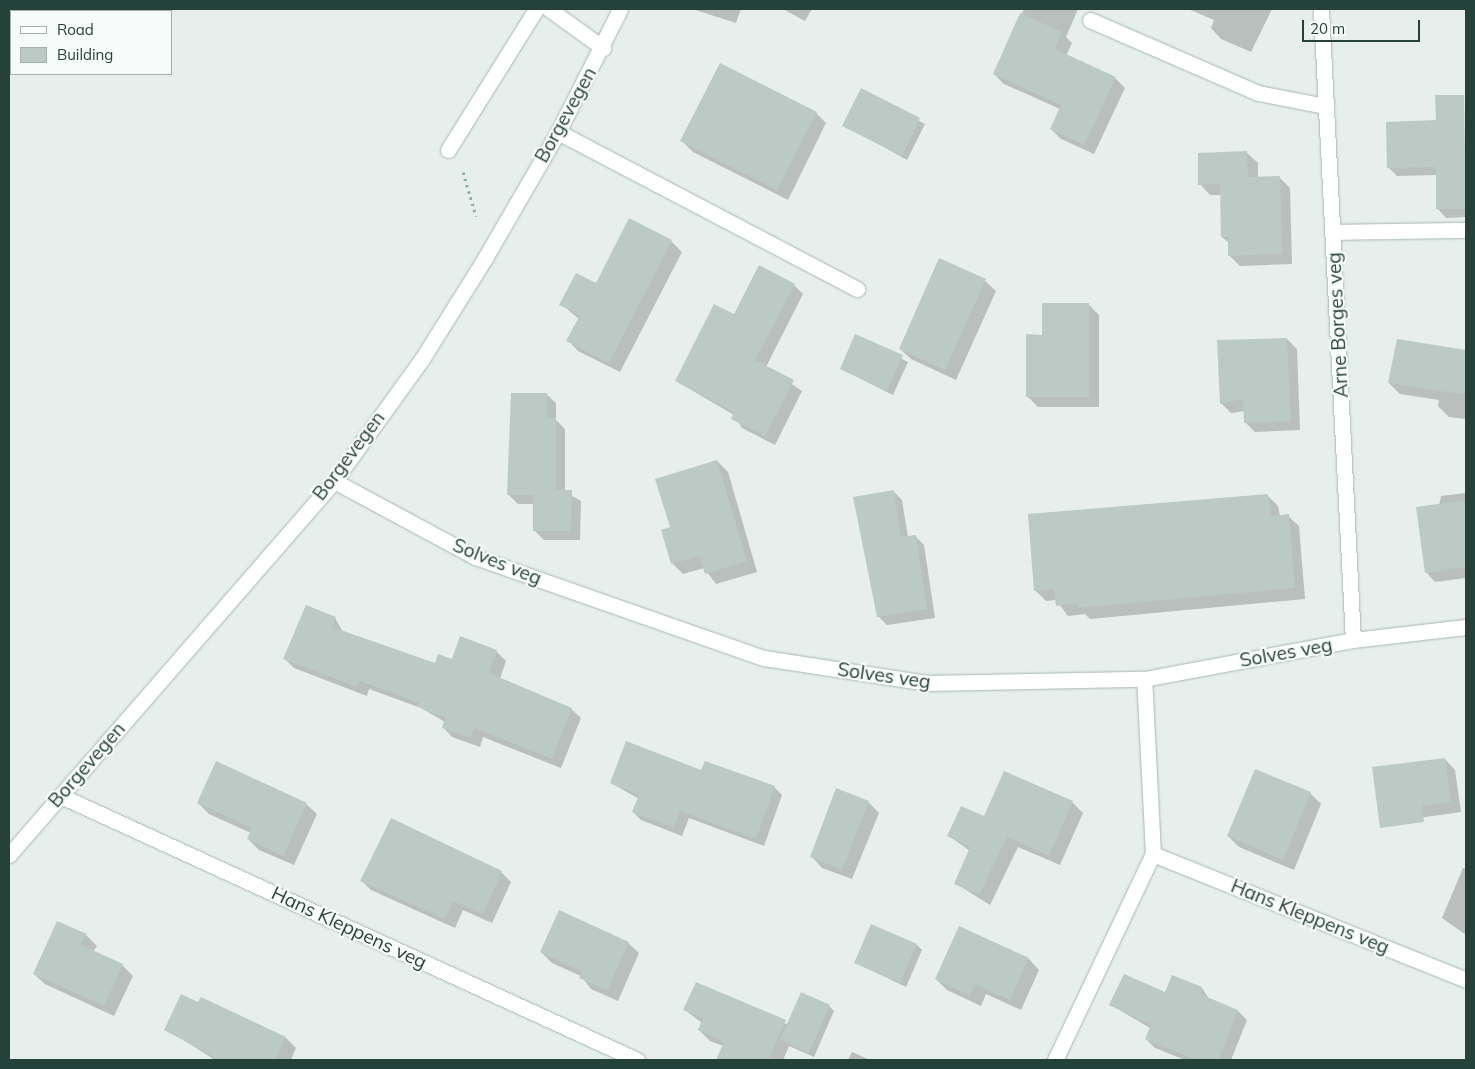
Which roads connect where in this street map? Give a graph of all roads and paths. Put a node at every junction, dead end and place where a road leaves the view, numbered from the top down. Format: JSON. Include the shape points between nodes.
{"nodes":[{"id":1,"x":536,"y":9,"type":"edge"},
{"id":2,"x":549,"y":9,"type":"edge"},
{"id":3,"x":620,"y":9,"type":"edge"},
{"id":4,"x":1322,"y":9,"type":"edge"},
{"id":5,"x":1090,"y":20,"type":"dead end"},
{"id":6,"x":603,"y":48,"type":"junction"},
{"id":7,"x":1326,"y":106,"type":"junction"},
{"id":8,"x":558,"y":132,"type":"junction"},
{"id":9,"x":448,"y":150,"type":"joint"},
{"id":10,"x":1466,"y":230,"type":"edge"},
{"id":11,"x":1334,"y":232,"type":"junction"},
{"id":12,"x":485,"y":258,"type":"junction"},
{"id":13,"x":857,"y":288,"type":"dead end"},
{"id":14,"x":334,"y":481,"type":"junction"},
{"id":15,"x":1466,"y":627,"type":"edge"},
{"id":16,"x":1353,"y":640,"type":"junction"},
{"id":17,"x":1144,"y":679,"type":"junction"},
{"id":18,"x":60,"y":796,"type":"junction"},
{"id":19,"x":1153,"y":854,"type":"junction"},
{"id":20,"x":9,"y":855,"type":"edge"},
{"id":21,"x":1466,"y":980,"type":"edge"},
{"id":22,"x":637,"y":1060,"type":"edge"},
{"id":23,"x":1054,"y":1060,"type":"edge"}],
"edges":[{"from":1,"to":9,"type":"street"},
{"from":2,"to":6,"type":"street"},
{"from":3,"to":6,"type":"street","name":"Borgevegen"},
{"from":4,"to":7,"type":"street","name":"Arne Borges veg"},
{"from":5,"to":7,"type":"street","via":[[1258,93]]},
{"from":6,"to":8,"type":"street","name":"Borgevegen"},
{"from":7,"to":11,"type":"street","name":"Arne Borges veg"},
{"from":8,"to":12,"type":"street","name":"Borgevegen"},
{"from":8,"to":13,"type":"street"},
{"from":9,"to":12,"type":"path","via":[[469,181]]},
{"from":10,"to":11,"type":"street"},
{"from":11,"to":16,"type":"street","name":"Arne Borges veg"},
{"from":12,"to":14,"type":"street","name":"Borgevegen","via":[[422,358]]},
{"from":14,"to":17,"type":"street","name":"Solves veg","via":[[475,557],[764,658],[928,683]]},
{"from":14,"to":18,"type":"street","name":"Borgevegen"},
{"from":15,"to":16,"type":"street","name":"Solves veg"},
{"from":16,"to":17,"type":"street","name":"Solves veg"},
{"from":17,"to":19,"type":"street"},
{"from":18,"to":20,"type":"street","name":"Borgevegen"},
{"from":18,"to":22,"type":"street","name":"Hans Kleppens veg"},
{"from":19,"to":21,"type":"street","name":"Hans Kleppens veg"},
{"from":19,"to":23,"type":"street"}]}
